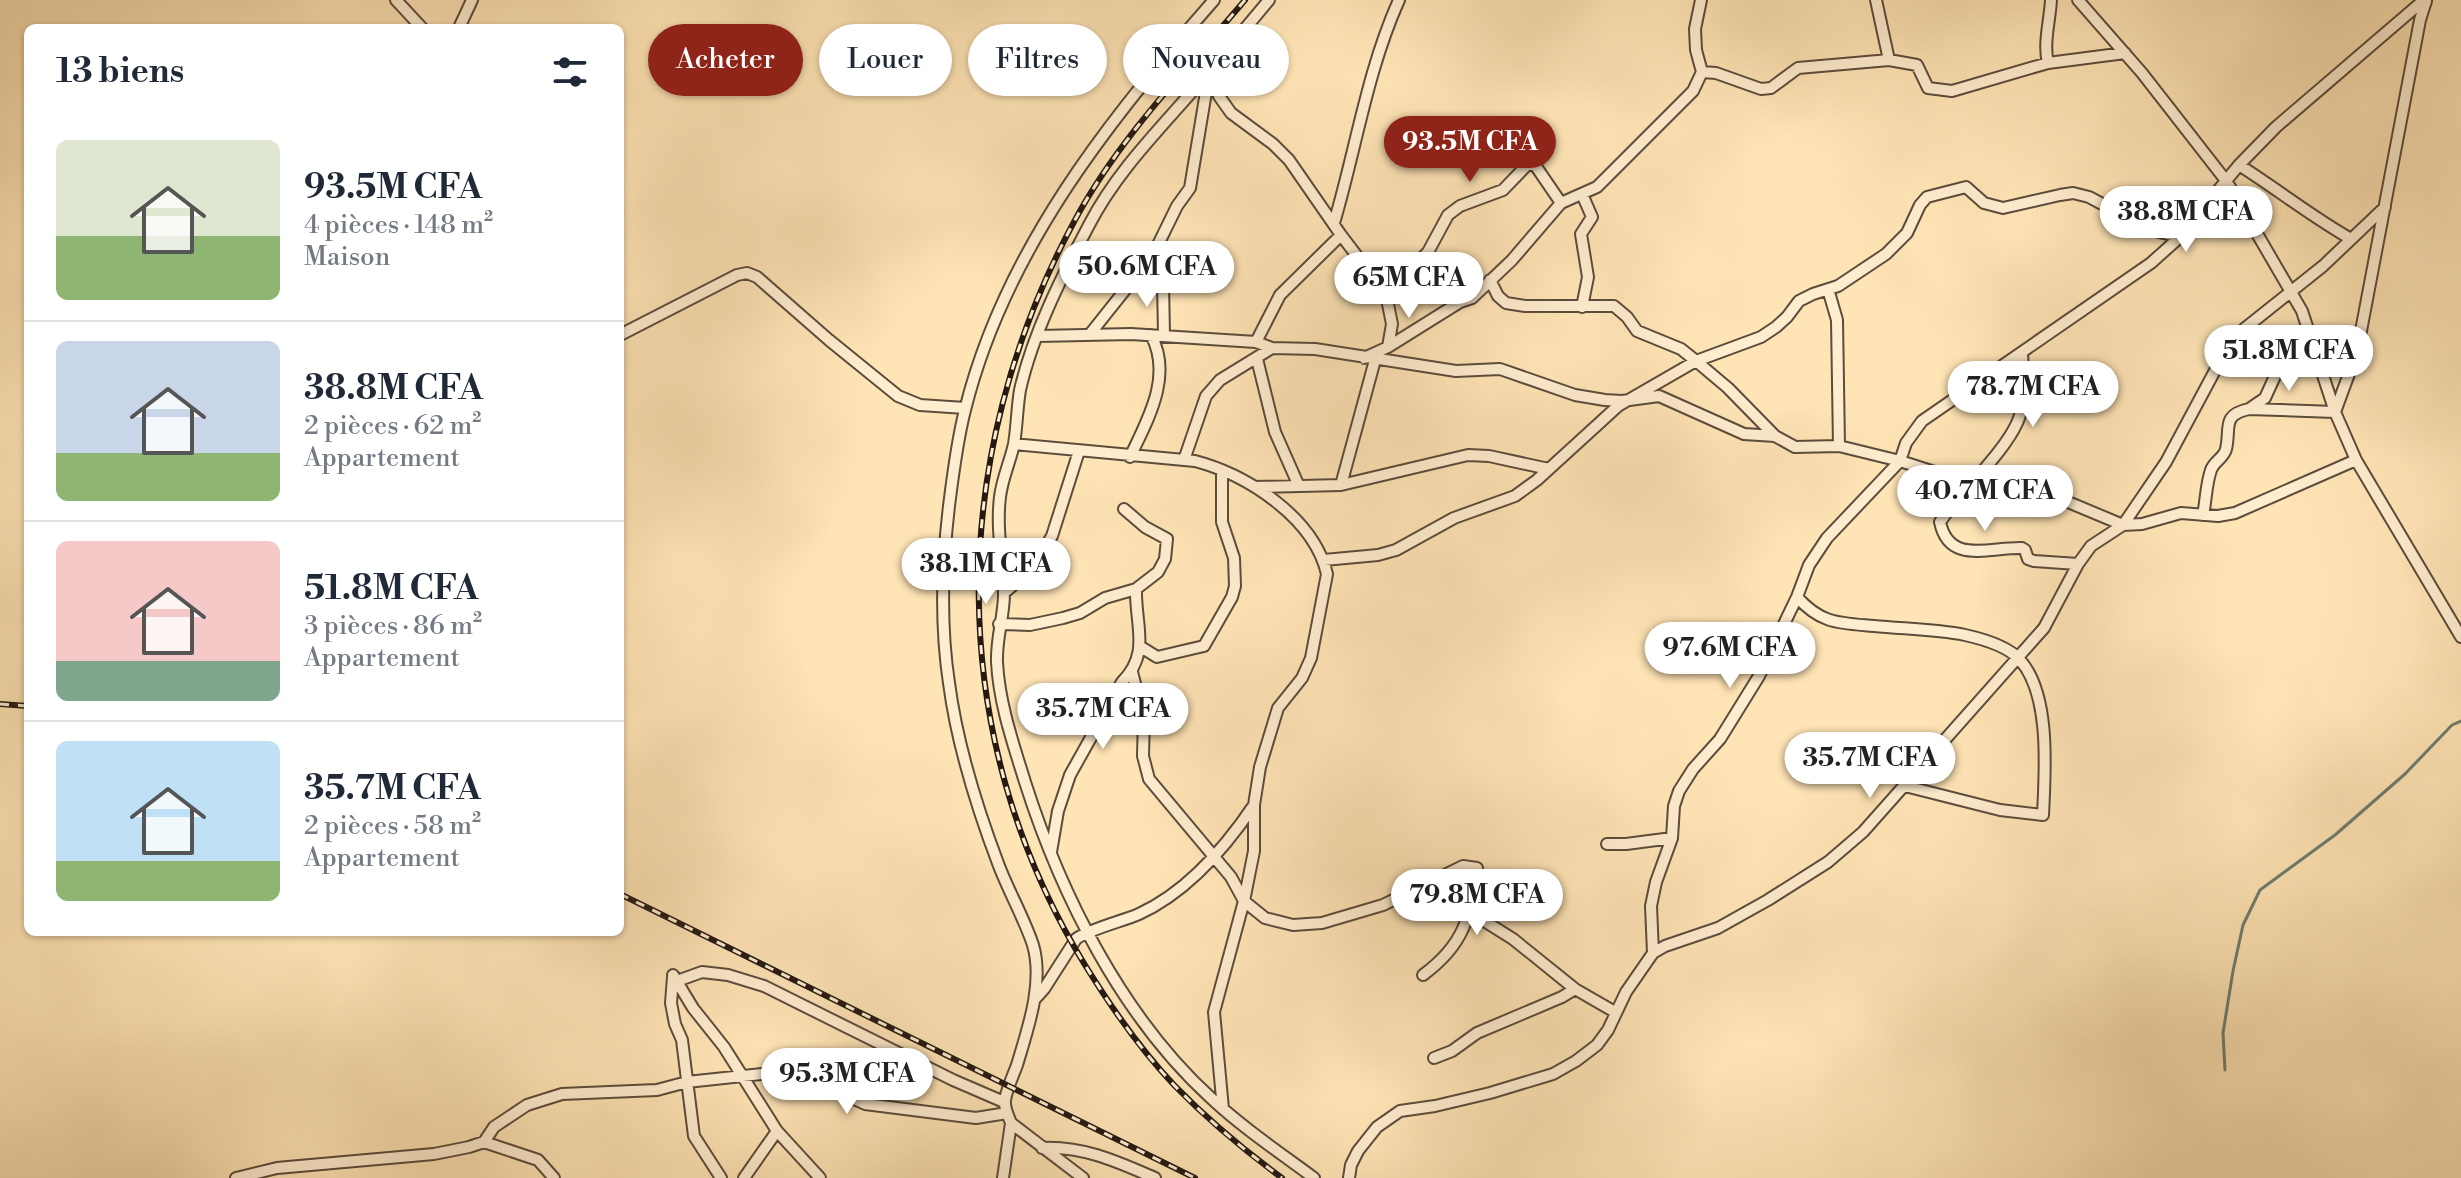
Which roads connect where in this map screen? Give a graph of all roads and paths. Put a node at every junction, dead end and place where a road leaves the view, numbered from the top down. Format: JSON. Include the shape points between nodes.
{"nodes":[{"id":1,"x":396,"y":0,"type":"edge"},
{"id":2,"x":472,"y":0,"type":"edge"},
{"id":3,"x":1214,"y":0,"type":"edge"},
{"id":4,"x":1269,"y":0,"type":"edge"},
{"id":5,"x":1399,"y":0,"type":"edge"},
{"id":6,"x":1701,"y":0,"type":"edge"},
{"id":7,"x":1876,"y":0,"type":"edge"},
{"id":8,"x":2051,"y":0,"type":"edge"},
{"id":9,"x":2078,"y":0,"type":"edge"},
{"id":10,"x":2425,"y":0,"type":"edge"},
{"id":11,"x":418,"y":24,"type":"edge"},
{"id":12,"x":461,"y":24,"type":"edge"},
{"id":13,"x":1249,"y":24,"type":"edge"},
{"id":14,"x":2125,"y":53,"type":"junction"},
{"id":15,"x":1889,"y":60,"type":"junction"},
{"id":16,"x":2048,"y":63,"type":"junction"},
{"id":17,"x":1702,"y":72,"type":"junction"},
{"id":18,"x":1188,"y":96,"type":"edge"},
{"id":19,"x":1206,"y":96,"type":"edge"},
{"id":20,"x":1219,"y":96,"type":"edge"},
{"id":21,"x":2239,"y":165,"type":"junction"},
{"id":22,"x":2227,"y":182,"type":"junction"},
{"id":23,"x":1582,"y":194,"type":"junction"},
{"id":24,"x":1561,"y":203,"type":"junction"},
{"id":25,"x":2385,"y":207,"type":"junction"},
{"id":26,"x":1334,"y":223,"type":"junction"},
{"id":27,"x":1341,"y":235,"type":"junction"},
{"id":28,"x":2180,"y":237,"type":"junction"},
{"id":29,"x":2351,"y":239,"type":"junction"},
{"id":30,"x":1490,"y":280,"type":"junction"},
{"id":31,"x":1163,"y":282,"type":"dead end"},
{"id":32,"x":1828,"y":289,"type":"junction"},
{"id":33,"x":2292,"y":289,"type":"junction"},
{"id":34,"x":1386,"y":294,"type":"junction"},
{"id":35,"x":1582,"y":307,"type":"junction"},
{"id":36,"x":624,"y":333,"type":"edge"},
{"id":37,"x":1090,"y":334,"type":"junction"},
{"id":38,"x":1151,"y":335,"type":"junction"},
{"id":39,"x":1038,"y":336,"type":"junction"},
{"id":40,"x":1164,"y":336,"type":"junction"},
{"id":41,"x":1256,"y":342,"type":"junction"},
{"id":42,"x":1388,"y":347,"type":"junction"},
{"id":43,"x":1272,"y":348,"type":"junction"},
{"id":44,"x":2022,"y":353,"type":"junction"},
{"id":45,"x":1257,"y":359,"type":"junction"},
{"id":46,"x":1370,"y":359,"type":"junction"},
{"id":47,"x":1696,"y":361,"type":"junction"},
{"id":48,"x":2320,"y":366,"type":"junction"},
{"id":49,"x":1631,"y":400,"type":"junction"},
{"id":50,"x":965,"y":408,"type":"junction"},
{"id":51,"x":2249,"y":409,"type":"junction"},
{"id":52,"x":2335,"y":412,"type":"junction"},
{"id":53,"x":1775,"y":436,"type":"junction"},
{"id":54,"x":1014,"y":444,"type":"junction"},
{"id":55,"x":1839,"y":446,"type":"junction"},
{"id":56,"x":1079,"y":451,"type":"junction"},
{"id":57,"x":1130,"y":457,"type":"junction"},
{"id":58,"x":1184,"y":460,"type":"junction"},
{"id":59,"x":2356,"y":460,"type":"junction"},
{"id":60,"x":1900,"y":461,"type":"junction"},
{"id":61,"x":1549,"y":469,"type":"junction"},
{"id":62,"x":1222,"y":471,"type":"junction"},
{"id":63,"x":1974,"y":478,"type":"junction"},
{"id":64,"x":1298,"y":484,"type":"junction"},
{"id":65,"x":1341,"y":485,"type":"junction"},
{"id":66,"x":1253,"y":487,"type":"junction"},
{"id":67,"x":1124,"y":509,"type":"dead end"},
{"id":68,"x":2203,"y":515,"type":"junction"},
{"id":69,"x":2123,"y":525,"type":"junction"},
{"id":70,"x":1324,"y":560,"type":"junction"},
{"id":71,"x":2078,"y":564,"type":"junction"},
{"id":72,"x":1136,"y":589,"type":"junction"},
{"id":73,"x":1004,"y":593,"type":"junction"},
{"id":74,"x":1797,"y":597,"type":"junction"},
{"id":75,"x":999,"y":624,"type":"junction"},
{"id":76,"x":2461,"y":637,"type":"edge"},
{"id":77,"x":1141,"y":647,"type":"junction"},
{"id":78,"x":2019,"y":658,"type":"junction"},
{"id":79,"x":1132,"y":672,"type":"junction"},
{"id":80,"x":1905,"y":786,"type":"junction"},
{"id":81,"x":1254,"y":805,"type":"junction"},
{"id":82,"x":1672,"y":838,"type":"junction"},
{"id":83,"x":1607,"y":844,"type":"dead end"},
{"id":84,"x":1051,"y":855,"type":"junction"},
{"id":85,"x":1213,"y":857,"type":"junction"},
{"id":86,"x":1244,"y":901,"type":"junction"},
{"id":87,"x":1470,"y":912,"type":"junction"},
{"id":88,"x":1089,"y":933,"type":"junction"},
{"id":89,"x":1653,"y":953,"type":"junction"},
{"id":90,"x":1423,"y":975,"type":"dead end"},
{"id":91,"x":677,"y":981,"type":"junction"},
{"id":92,"x":1575,"y":989,"type":"junction"},
{"id":93,"x":1033,"y":1001,"type":"junction"},
{"id":94,"x":1615,"y":1012,"type":"junction"},
{"id":95,"x":1434,"y":1058,"type":"dead end"},
{"id":96,"x":743,"y":1076,"type":"junction"},
{"id":97,"x":687,"y":1082,"type":"junction"},
{"id":98,"x":1223,"y":1109,"type":"junction"},
{"id":99,"x":1008,"y":1113,"type":"junction"},
{"id":100,"x":777,"y":1131,"type":"junction"},
{"id":101,"x":484,"y":1142,"type":"junction"},
{"id":102,"x":1042,"y":1148,"type":"junction"},
{"id":103,"x":236,"y":1178,"type":"edge"},
{"id":104,"x":554,"y":1178,"type":"edge"},
{"id":105,"x":721,"y":1178,"type":"edge"},
{"id":106,"x":744,"y":1178,"type":"edge"},
{"id":107,"x":820,"y":1178,"type":"edge"},
{"id":108,"x":1003,"y":1178,"type":"edge"},
{"id":109,"x":1083,"y":1178,"type":"edge"},
{"id":110,"x":1155,"y":1178,"type":"edge"},
{"id":111,"x":1314,"y":1178,"type":"edge"},
{"id":112,"x":1349,"y":1178,"type":"edge"}],
"edges":[{"from":1,"to":11,"type":"street"},
{"from":2,"to":12,"type":"street"},
{"from":3,"to":50,"type":"street","via":[[1124,106],[1039,231],[993,326]]},
{"from":4,"to":13,"type":"street"},
{"from":5,"to":26,"type":"street","via":[[1369,84]]},
{"from":6,"to":17,"type":"street","via":[[1695,29]]},
{"from":7,"to":15,"type":"street"},
{"from":8,"to":16,"type":"street"},
{"from":9,"to":14,"type":"street"},
{"from":10,"to":21,"type":"street"},
{"from":10,"to":25,"type":"street"},
{"from":14,"to":16,"type":"street"},
{"from":14,"to":22,"type":"street"},
{"from":15,"to":16,"type":"street","via":[[1917,65],[1928,88],[1941,92]]},
{"from":15,"to":17,"type":"street","via":[[1798,68],[1771,88],[1761,89]]},
{"from":17,"to":23,"type":"street","via":[[1693,91],[1597,187]]},
{"from":18,"to":39,"type":"street","via":[[1117,180],[1090,223]]},
{"from":19,"to":37,"type":"street","via":[[1190,188],[1153,255]]},
{"from":20,"to":26,"type":"street","via":[[1231,113],[1289,160]]},
{"from":21,"to":22,"type":"street"},
{"from":21,"to":29,"type":"street"},
{"from":22,"to":28,"type":"street"},
{"from":22,"to":33,"type":"street"},
{"from":23,"to":24,"type":"street"},
{"from":23,"to":35,"type":"street","via":[[1592,217],[1581,234],[1588,277]]},
{"from":24,"to":30,"type":"street"},
{"from":24,"to":34,"type":"street","via":[[1535,165],[1527,165],[1503,190],[1448,215],[1428,252]]},
{"from":25,"to":29,"type":"street"},
{"from":25,"to":52,"type":"street","via":[[2357,352]]},
{"from":26,"to":27,"type":"street"},
{"from":27,"to":34,"type":"street"},
{"from":27,"to":41,"type":"street","via":[[1280,295]]},
{"from":28,"to":32,"type":"street","via":[[2151,230],[2073,193],[2003,208],[1984,203],[1961,187],[1927,197],[1907,233],[1886,254]]},
{"from":28,"to":44,"type":"street","via":[[2131,279]]},
{"from":29,"to":33,"type":"street"},
{"from":30,"to":35,"type":"street","via":[[1506,303]]},
{"from":30,"to":42,"type":"street","via":[[1472,298]]},
{"from":31,"to":40,"type":"street"},
{"from":32,"to":47,"type":"street","via":[[1799,301],[1761,337]]},
{"from":32,"to":55,"type":"street","via":[[1837,320]]},
{"from":33,"to":48,"type":"street"},
{"from":33,"to":69,"type":"street","via":[[2226,350],[2166,462]]},
{"from":34,"to":42,"type":"street","via":[[1392,324]]},
{"from":35,"to":47,"type":"street","via":[[1614,306],[1637,331]]},
{"from":36,"to":50,"type":"street","via":[[747,273],[898,396],[920,405]]},
{"from":37,"to":38,"type":"street"},
{"from":37,"to":39,"type":"street"},
{"from":38,"to":40,"type":"street"},
{"from":38,"to":57,"type":"street","via":[[1160,359],[1158,394]]},
{"from":39,"to":54,"type":"street","via":[[1020,393]]},
{"from":40,"to":41,"type":"street"},
{"from":41,"to":43,"type":"street"},
{"from":42,"to":46,"type":"street"},
{"from":43,"to":45,"type":"street"},
{"from":43,"to":46,"type":"street"},
{"from":44,"to":60,"type":"street","via":[[1922,421]]},
{"from":44,"to":63,"type":"street","via":[[2024,399],[2017,424]]},
{"from":45,"to":58,"type":"street","via":[[1220,380],[1206,396]]},
{"from":45,"to":64,"type":"street","via":[[1275,432]]},
{"from":46,"to":49,"type":"street","via":[[1456,371],[1500,369],[1575,395]]},
{"from":46,"to":65,"type":"street"},
{"from":47,"to":49,"type":"street"},
{"from":47,"to":53,"type":"street"},
{"from":48,"to":51,"type":"street","via":[[2281,363],[2265,398]]},
{"from":48,"to":52,"type":"street"},
{"from":49,"to":53,"type":"street","via":[[1668,397],[1744,434]]},
{"from":49,"to":61,"type":"street"},
{"from":50,"to":93,"type":"street","via":[[943,557],[949,684],[987,831],[1033,945]]},
{"from":51,"to":52,"type":"street"},
{"from":51,"to":68,"type":"street","via":[[2230,418],[2226,451],[2211,469]]},
{"from":52,"to":59,"type":"street"},
{"from":53,"to":55,"type":"street","via":[[1795,447]]},
{"from":54,"to":56,"type":"street"},
{"from":54,"to":73,"type":"street","via":[[1000,495]]},
{"from":55,"to":60,"type":"street"},
{"from":56,"to":57,"type":"street"},
{"from":56,"to":73,"type":"street","via":[[1052,536],[1033,568]]},
{"from":57,"to":58,"type":"street"},
{"from":58,"to":62,"type":"street"},
{"from":59,"to":68,"type":"street","via":[[2235,513]]},
{"from":59,"to":76,"type":"street"},
{"from":60,"to":63,"type":"street","via":[[1947,476]]},
{"from":60,"to":74,"type":"street","via":[[1827,538]]},
{"from":61,"to":65,"type":"street","via":[[1468,455]]},
{"from":61,"to":70,"type":"street","via":[[1515,496],[1454,518],[1396,550]]},
{"from":62,"to":66,"type":"street"},
{"from":62,"to":77,"type":"street","via":[[1222,522],[1235,572],[1232,597],[1198,649],[1157,657]]},
{"from":63,"to":69,"type":"street","via":[[2068,502]]},
{"from":63,"to":71,"type":"street","via":[[1940,522],[1951,546],[1965,551],[2022,548],[2034,561]]},
{"from":64,"to":65,"type":"street"},
{"from":64,"to":66,"type":"street"},
{"from":66,"to":70,"type":"street","via":[[1283,505]]},
{"from":67,"to":72,"type":"street","via":[[1167,539],[1158,572]]},
{"from":68,"to":69,"type":"street","via":[[2181,513]]},
{"from":69,"to":71,"type":"street","via":[[2091,546]]},
{"from":70,"to":81,"type":"street","via":[[1327,574],[1311,658],[1278,708]]},
{"from":71,"to":78,"type":"street","via":[[2044,628]]},
{"from":72,"to":75,"type":"street","via":[[1063,618]]},
{"from":72,"to":77,"type":"street"},
{"from":73,"to":75,"type":"street"},
{"from":74,"to":78,"type":"street","via":[[1810,611],[1833,622],[1963,634]]},
{"from":74,"to":82,"type":"street","via":[[1759,676],[1679,791]]},
{"from":75,"to":84,"type":"street","via":[[997,663],[1007,724]]},
{"from":77,"to":79,"type":"street"},
{"from":78,"to":80,"type":"street"},
{"from":78,"to":80,"type":"street","via":[[2039,703],[2043,815]]},
{"from":79,"to":84,"type":"street","via":[[1070,775]]},
{"from":79,"to":85,"type":"street","via":[[1144,718],[1143,756],[1149,779]]},
{"from":80,"to":89,"type":"street","via":[[1851,843],[1806,877],[1718,928]]},
{"from":81,"to":85,"type":"street"},
{"from":81,"to":86,"type":"street","via":[[1254,851]]},
{"from":82,"to":83,"type":"street"},
{"from":82,"to":89,"type":"street","via":[[1651,906]]},
{"from":84,"to":88,"type":"street"},
{"from":85,"to":86,"type":"street"},
{"from":85,"to":88,"type":"street","via":[[1186,884],[1142,913]]},
{"from":86,"to":87,"type":"street","via":[[1265,918],[1293,925],[1322,923],[1383,905],[1463,866],[1477,868]]},
{"from":86,"to":98,"type":"street","via":[[1214,1012]]},
{"from":87,"to":90,"type":"street","via":[[1444,959]]},
{"from":87,"to":92,"type":"street"},
{"from":88,"to":93,"type":"street","via":[[1072,943]]},
{"from":88,"to":98,"type":"street","via":[[1127,1000],[1173,1059]]},
{"from":89,"to":94,"type":"street"},
{"from":91,"to":96,"type":"street"},
{"from":91,"to":97,"type":"street","via":[[673,975],[671,1003]]},
{"from":91,"to":99,"type":"street","via":[[702,972],[764,986]]},
{"from":92,"to":94,"type":"street"},
{"from":92,"to":95,"type":"street"},
{"from":93,"to":99,"type":"street"},
{"from":94,"to":112,"type":"street","via":[[1597,1045],[1553,1074],[1400,1111],[1377,1127],[1358,1151]]},
{"from":96,"to":97,"type":"street"},
{"from":96,"to":99,"type":"street","via":[[771,1073],[810,1079],[865,1104],[976,1118]]},
{"from":96,"to":100,"type":"street"},
{"from":97,"to":101,"type":"street","via":[[657,1090],[562,1094],[527,1105],[494,1127]]},
{"from":97,"to":105,"type":"street","via":[[694,1136]]},
{"from":98,"to":111,"type":"street"},
{"from":99,"to":102,"type":"street"},
{"from":99,"to":108,"type":"street"},
{"from":100,"to":106,"type":"street"},
{"from":100,"to":107,"type":"street"},
{"from":101,"to":103,"type":"street","via":[[434,1154],[277,1168]]},
{"from":101,"to":104,"type":"street","via":[[538,1160]]},
{"from":102,"to":109,"type":"street"},
{"from":102,"to":110,"type":"street","via":[[1090,1151]]}]}
